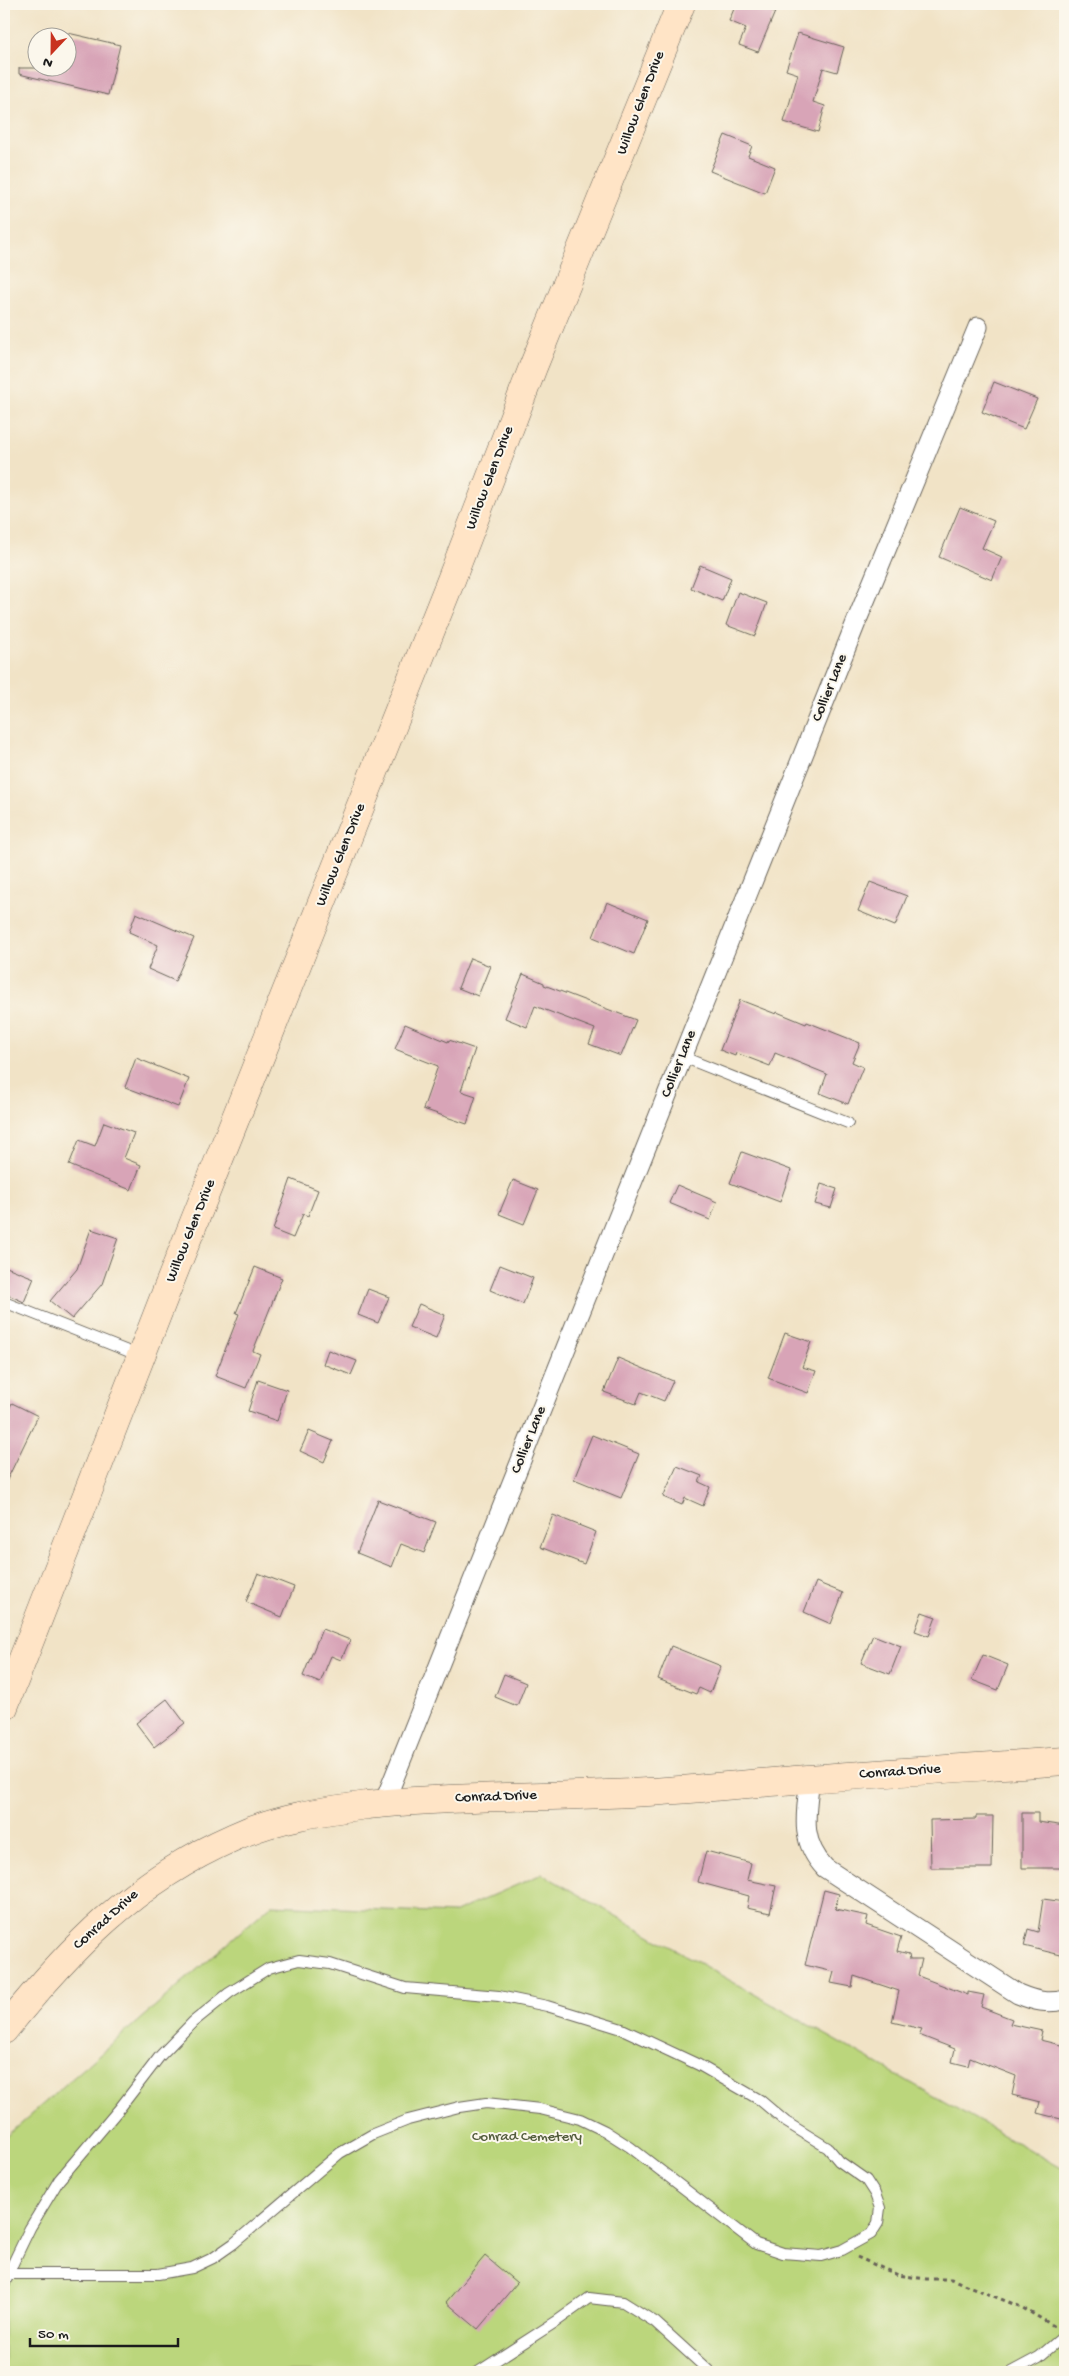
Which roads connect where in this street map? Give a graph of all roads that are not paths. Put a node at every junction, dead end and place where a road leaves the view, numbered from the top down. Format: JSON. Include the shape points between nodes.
{"nodes":[{"id":1,"x":681,"y":4,"type":"edge"},
{"id":2,"x":978,"y":327,"type":"dead end"},
{"id":3,"x":683,"y":1057,"type":"junction"},
{"id":4,"x":848,"y":1124,"type":"dead end"},
{"id":5,"x":4,"y":1302,"type":"edge"},
{"id":6,"x":141,"y":1357,"type":"junction"},
{"id":7,"x":4,"y":1708,"type":"edge"},
{"id":8,"x":1065,"y":1762,"type":"edge"},
{"id":9,"x":810,"y":1778,"type":"junction"},
{"id":10,"x":384,"y":1803,"type":"junction"},
{"id":11,"x":1065,"y":2000,"type":"edge"},
{"id":12,"x":4,"y":2030,"type":"edge"},
{"id":13,"x":8,"y":2274,"type":"junction"},
{"id":14,"x":4,"y":2286,"type":"edge"},
{"id":15,"x":1062,"y":2332,"type":"edge"},
{"id":16,"x":478,"y":2372,"type":"edge"},
{"id":17,"x":710,"y":2372,"type":"edge"},
{"id":18,"x":1011,"y":2372,"type":"edge"}],
"edges":[{"from":1,"to":6,"type":"main road","name":"Willow Glen Drive","via":[[533,367]]},
{"from":2,"to":3,"type":"street","name":"Collier Lane"},
{"from":3,"to":4,"type":"lane"},
{"from":3,"to":10,"type":"street","name":"Collier Lane"},
{"from":5,"to":6,"type":"lane"},
{"from":6,"to":7,"type":"main road","name":"Willow Glen Drive"},
{"from":8,"to":9,"type":"main road","name":"Conrad Drive"},
{"from":9,"to":10,"type":"main road","name":"Conrad Drive","via":[[646,1792]]},
{"from":9,"to":11,"type":"street","via":[[805,1826],[807,1839],[825,1868],[1018,1994],[1036,2002]]},
{"from":10,"to":12,"type":"main road","name":"Conrad Drive","via":[[286,1819],[237,1835],[154,1879],[79,1944]]},
{"from":13,"to":13,"type":"lane","via":[[158,2274],[192,2268],[233,2244],[340,2153],[372,2134],[408,2120],[486,2103],[540,2109],[580,2119],[605,2131],[756,2244],[795,2255],[821,2256],[842,2250],[871,2234],[878,2223],[880,2208],[866,2180],[839,2161],[828,2148],[786,2122],[760,2100],[699,2065],[622,2029],[547,2006],[499,1996],[405,1988],[330,1964],[299,1960],[269,1968],[229,1993],[193,2022],[160,2056],[59,2180],[30,2228]]},
{"from":13,"to":14,"type":"lane"},
{"from":15,"to":18,"type":"lane","via":[[1039,2357]]},
{"from":16,"to":17,"type":"lane","via":[[589,2298],[623,2302],[655,2322]]}]}
